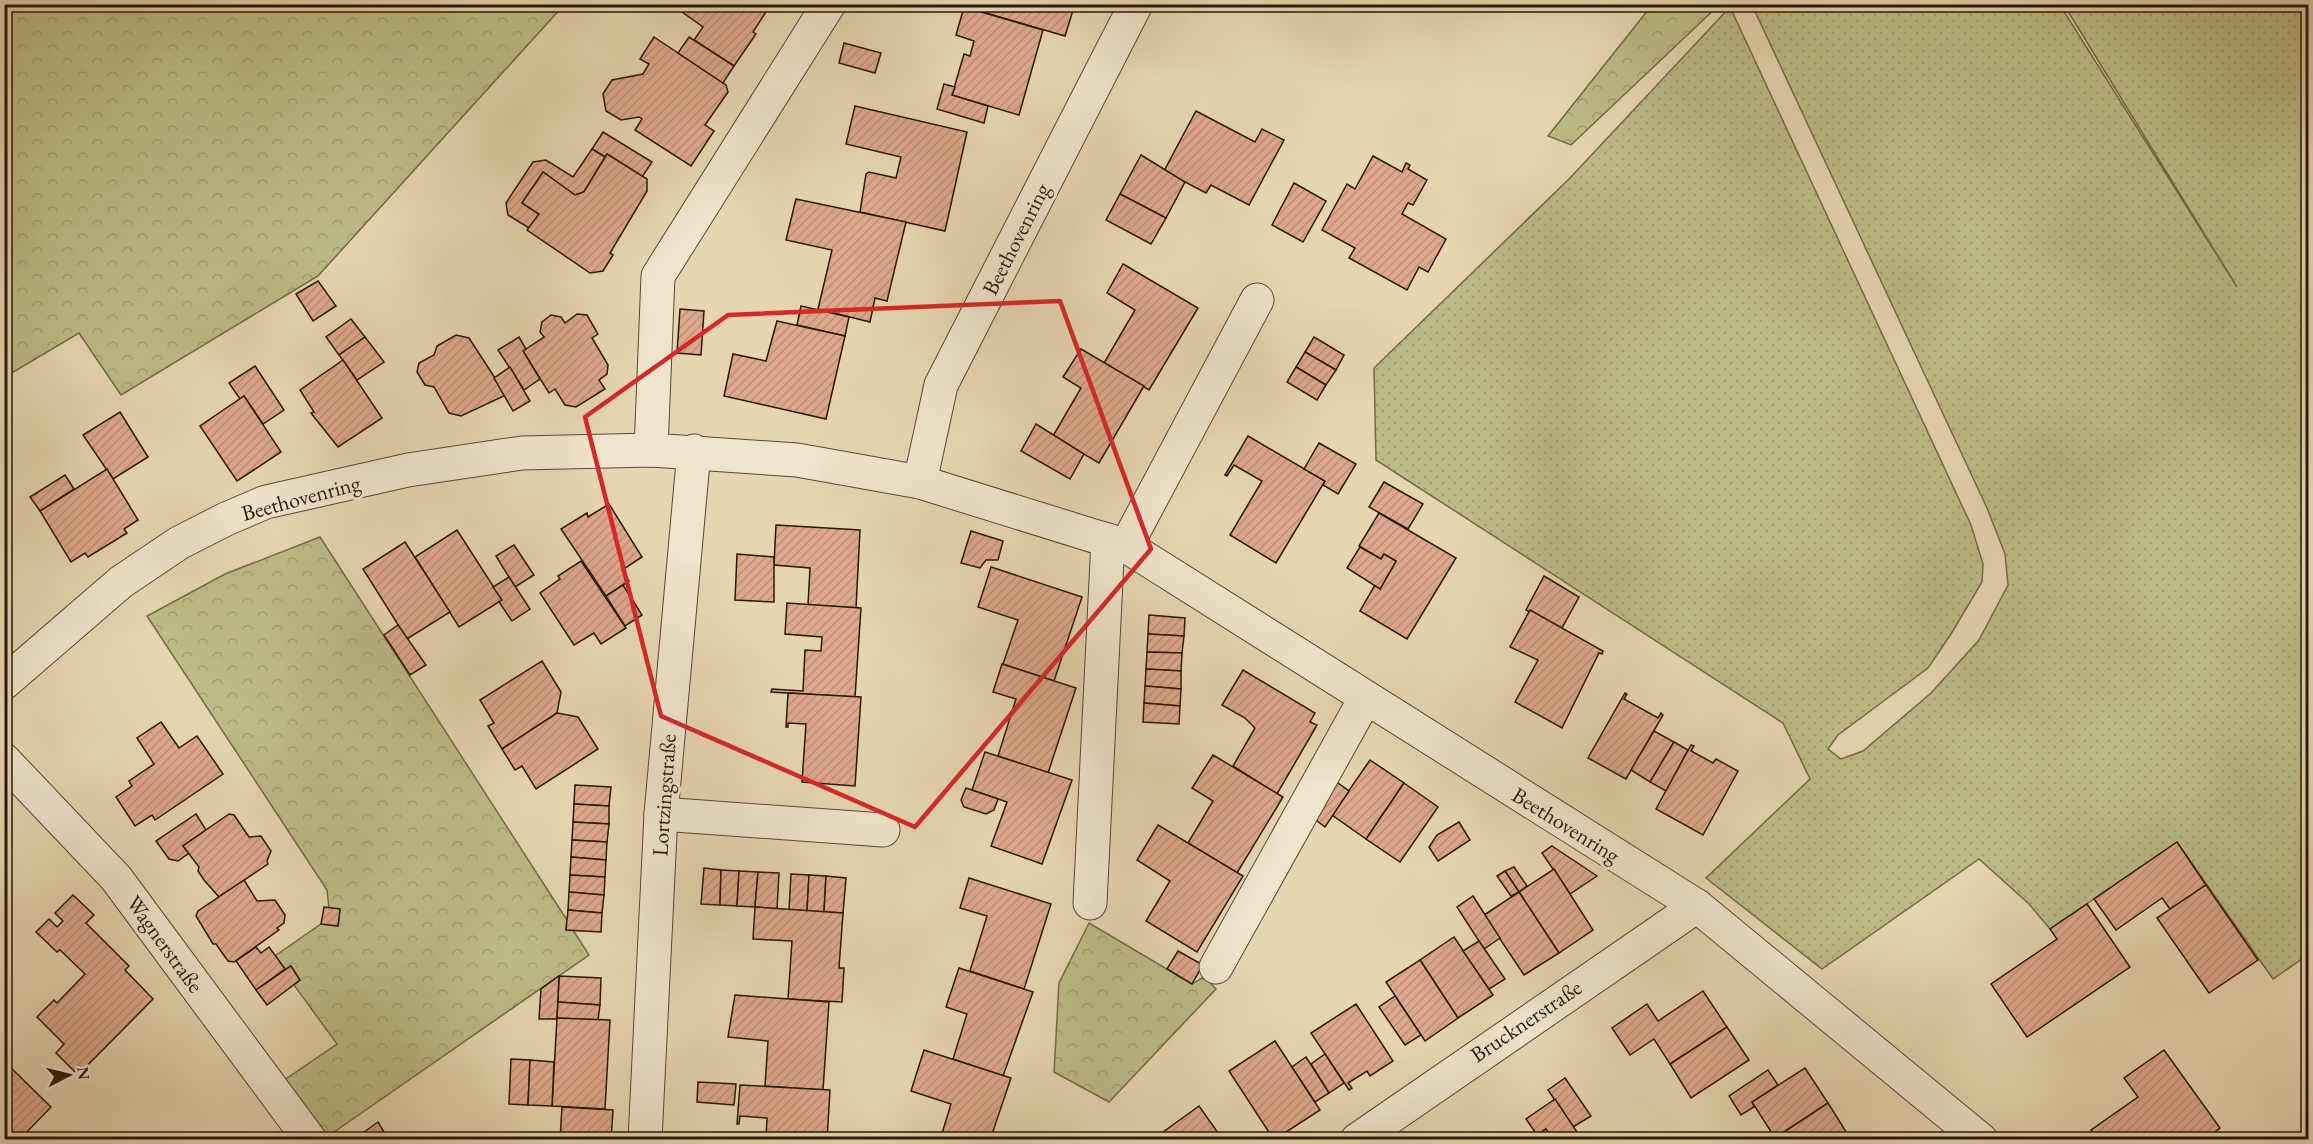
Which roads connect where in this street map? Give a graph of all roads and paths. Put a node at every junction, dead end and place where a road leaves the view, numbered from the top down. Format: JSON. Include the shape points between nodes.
{"nodes":[{"id":1,"x":829,"y":4,"type":"edge"},
{"id":2,"x":1136,"y":4,"type":"edge"},
{"id":3,"x":1257,"y":300,"type":"dead end"},
{"id":4,"x":651,"y":450,"type":"junction"},
{"id":5,"x":694,"y":451,"type":"junction"},
{"id":6,"x":920,"y":482,"type":"junction"},
{"id":7,"x":1117,"y":543,"type":"junction"},
{"id":8,"x":4,"y":683,"type":"edge"},
{"id":9,"x":1365,"y":699,"type":"junction"},
{"id":10,"x":4,"y":760,"type":"edge"},
{"id":11,"x":661,"y":814,"type":"junction"},
{"id":12,"x":883,"y":830,"type":"dead end"},
{"id":13,"x":1090,"y":903,"type":"dead end"},
{"id":14,"x":1697,"y":906,"type":"junction"},
{"id":15,"x":1216,"y":967,"type":"dead end"},
{"id":16,"x":309,"y":1140,"type":"edge"},
{"id":17,"x":645,"y":1140,"type":"edge"},
{"id":18,"x":1357,"y":1140,"type":"edge"},
{"id":19,"x":1981,"y":1140,"type":"edge"}],
"edges":[{"from":1,"to":4,"type":"street","via":[[658,276]]},
{"from":2,"to":6,"type":"street","name":"Beethovenring","via":[[941,385]]},
{"from":3,"to":7,"type":"street"},
{"from":4,"to":5,"type":"street","name":"Beethovenring"},
{"from":4,"to":8,"type":"street","name":"Beethovenring","via":[[522,453],[408,470],[266,502],[179,543],[121,582]]},
{"from":5,"to":6,"type":"street","name":"Beethovenring","via":[[797,460]]},
{"from":5,"to":11,"type":"street","name":"Lortzingstraße"},
{"from":6,"to":7,"type":"street","name":"Beethovenring"},
{"from":7,"to":9,"type":"street","name":"Beethovenring"},
{"from":7,"to":13,"type":"street"},
{"from":9,"to":14,"type":"street","name":"Beethovenring"},
{"from":9,"to":15,"type":"street"},
{"from":10,"to":16,"type":"street","name":"Wagnerstraße","via":[[116,878]]},
{"from":11,"to":12,"type":"street"},
{"from":11,"to":17,"type":"street","name":"Lortzingstraße"},
{"from":14,"to":18,"type":"street","name":"Brucknerstraße"},
{"from":14,"to":19,"type":"street","name":"Beethovenring"}]}
